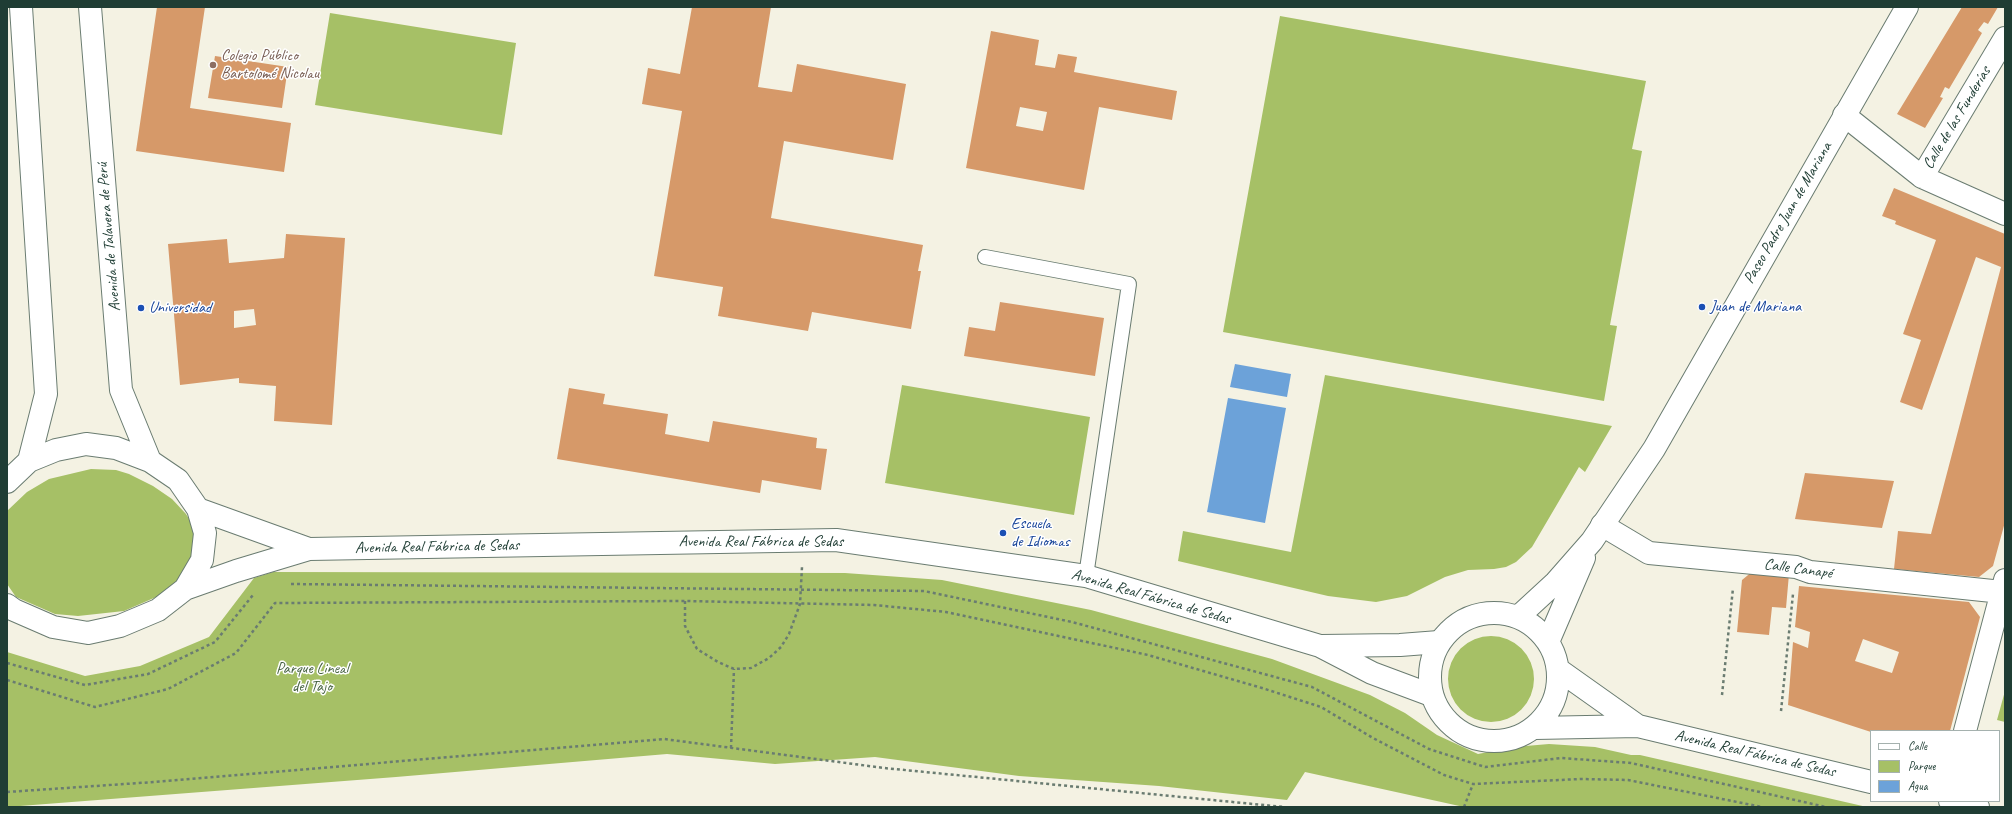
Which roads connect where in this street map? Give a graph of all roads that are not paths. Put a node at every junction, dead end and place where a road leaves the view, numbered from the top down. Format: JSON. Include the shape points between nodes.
{"nodes":[{"id":1,"x":20,"y":7,"type":"edge"},
{"id":2,"x":90,"y":7,"type":"edge"},
{"id":3,"x":1907,"y":7,"type":"edge"},
{"id":4,"x":2005,"y":38,"type":"edge"},
{"id":5,"x":1844,"y":115,"type":"junction"},
{"id":6,"x":1922,"y":177,"type":"junction"},
{"id":7,"x":2005,"y":214,"type":"edge"},
{"id":8,"x":985,"y":257,"type":"dead end"},
{"id":9,"x":30,"y":461,"type":"junction"},
{"id":10,"x":150,"y":461,"type":"junction"},
{"id":11,"x":7,"y":482,"type":"edge"},
{"id":12,"x":198,"y":509,"type":"junction"},
{"id":13,"x":1597,"y":533,"type":"junction"},
{"id":14,"x":309,"y":550,"type":"junction"},
{"id":15,"x":1086,"y":576,"type":"junction"},
{"id":16,"x":2003,"y":586,"type":"edge"},
{"id":17,"x":185,"y":589,"type":"junction"},
{"id":18,"x":9,"y":609,"type":"edge"},
{"id":19,"x":1518,"y":617,"type":"junction"},
{"id":20,"x":1439,"y":642,"type":"junction"},
{"id":21,"x":1548,"y":642,"type":"junction"},
{"id":22,"x":1320,"y":646,"type":"junction"},
{"id":23,"x":1558,"y":670,"type":"junction"},
{"id":24,"x":1431,"y":695,"type":"junction"},
{"id":25,"x":1638,"y":726,"type":"junction"},
{"id":26,"x":1535,"y":728,"type":"junction"},
{"id":27,"x":1965,"y":730,"type":"edge"},
{"id":28,"x":1870,"y":782,"type":"edge"},
{"id":29,"x":1955,"y":802,"type":"edge"},
{"id":30,"x":1978,"y":807,"type":"edge"}],
"edges":[{"from":1,"to":9,"type":"street","via":[[46,394]]},
{"from":2,"to":10,"type":"street","name":"Avenida de Talavera de Perú","via":[[122,390]]},
{"from":3,"to":5,"type":"street","name":"Paseo Padre Juan de Mariana"},
{"from":4,"to":6,"type":"street","name":"Calle de las Funderías"},
{"from":5,"to":6,"type":"street"},
{"from":5,"to":13,"type":"street","name":"Paseo Padre Juan de Mariana","via":[[1654,449]]},
{"from":6,"to":7,"type":"street"},
{"from":8,"to":15,"type":"lane","via":[[1129,284]]},
{"from":9,"to":10,"type":"street","name":"Avenida Real Fábrica de Sedas","via":[[56,450],[86,444],[116,448]]},
{"from":9,"to":11,"type":"street","name":"Avenida Real Fábrica de Sedas"},
{"from":10,"to":12,"type":"street","name":"Avenida Real Fábrica de Sedas","via":[[178,480]]},
{"from":12,"to":14,"type":"street","name":"Avenida Real Fábrica de Sedas"},
{"from":12,"to":17,"type":"street","name":"Avenida Real Fábrica de Sedas","via":[[205,533],[202,560]]},
{"from":13,"to":16,"type":"street","name":"Calle Canapé","via":[[1649,553],[1796,567],[1810,572]]},
{"from":13,"to":19,"type":"street","name":"Paseo Padre Juan de Mariana","via":[[1556,582]]},
{"from":13,"to":21,"type":"street","name":"Paseo Padre Juan de Mariana"},
{"from":14,"to":15,"type":"street","name":"Avenida Real Fábrica de Sedas","via":[[836,540]]},
{"from":14,"to":17,"type":"street","name":"Avenida Real Fábrica de Sedas"},
{"from":15,"to":22,"type":"street","name":"Avenida Real Fábrica de Sedas"},
{"from":16,"to":27,"type":"street"},
{"from":17,"to":18,"type":"street","name":"Avenida Real Fábrica de Sedas","via":[[158,610],[120,626],[88,633],[53,627]]},
{"from":19,"to":20,"type":"street","via":[[1491,612],[1466,618]]},
{"from":19,"to":21,"type":"street","via":[[1538,630]]},
{"from":20,"to":22,"type":"street","name":"Avenida Real Fábrica de Sedas","via":[[1400,646]]},
{"from":20,"to":24,"type":"street","via":[[1429,668]]},
{"from":21,"to":23,"type":"street","via":[[1555,655]]},
{"from":22,"to":24,"type":"street","name":"Avenida Real Fábrica de Sedas","via":[[1372,673]]},
{"from":23,"to":25,"type":"street","name":"Avenida Real Fábrica de Sedas"},
{"from":23,"to":26,"type":"street","via":[[1554,702]]},
{"from":24,"to":26,"type":"street","via":[[1440,715],[1457,732],[1479,741],[1506,742]]},
{"from":25,"to":26,"type":"street","name":"Avenida Real Fábrica de Sedas"},
{"from":25,"to":28,"type":"street","name":"Avenida Real Fábrica de Sedas"},
{"from":29,"to":30,"type":"street"}]}
